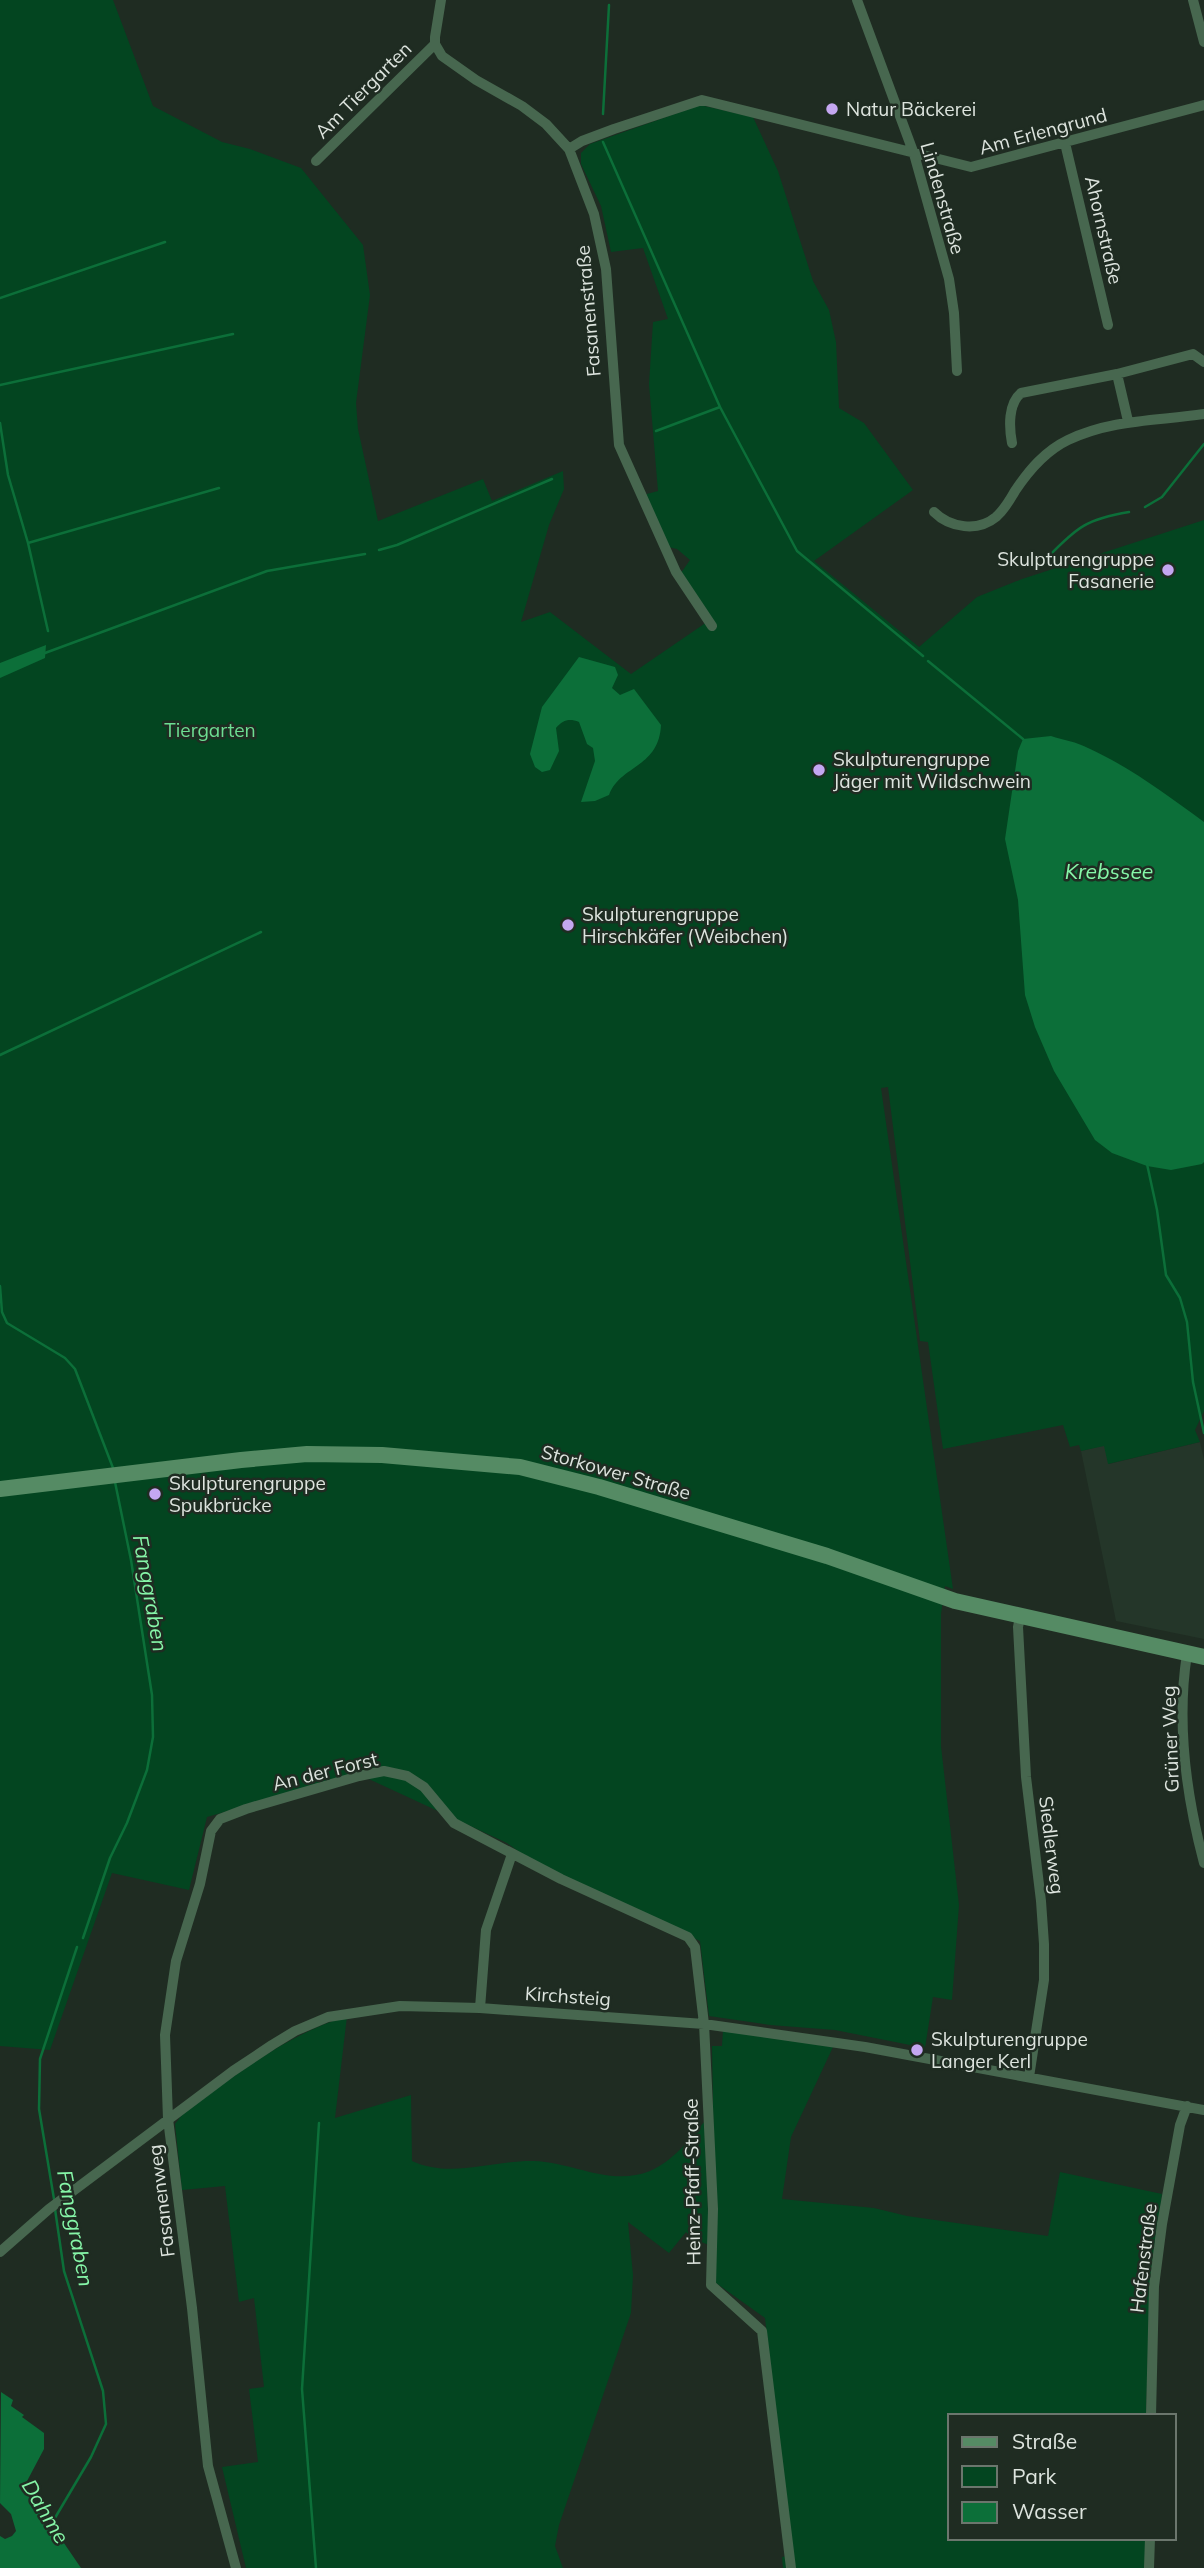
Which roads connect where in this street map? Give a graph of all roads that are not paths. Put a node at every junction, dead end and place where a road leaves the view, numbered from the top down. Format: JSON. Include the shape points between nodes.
{"nodes":[{"id":1,"x":441,"y":0,"type":"edge"},
{"id":2,"x":857,"y":0,"type":"edge"},
{"id":3,"x":1193,"y":0,"type":"edge"},
{"id":4,"x":1204,"y":42,"type":"edge"},
{"id":5,"x":435,"y":44,"type":"junction"},
{"id":6,"x":1204,"y":105,"type":"edge"},
{"id":7,"x":1065,"y":144,"type":"junction"},
{"id":8,"x":569,"y":149,"type":"junction"},
{"id":9,"x":914,"y":155,"type":"junction"},
{"id":10,"x":316,"y":161,"type":"dead end"},
{"id":11,"x":1108,"y":325,"type":"dead end"},
{"id":12,"x":1204,"y":362,"type":"edge"},
{"id":13,"x":957,"y":371,"type":"dead end"},
{"id":14,"x":1117,"y":374,"type":"junction"},
{"id":15,"x":1204,"y":414,"type":"edge"},
{"id":16,"x":1128,"y":421,"type":"junction"},
{"id":17,"x":1012,"y":443,"type":"dead end"},
{"id":18,"x":934,"y":512,"type":"dead end"},
{"id":19,"x":712,"y":626,"type":"dead end"},
{"id":20,"x":0,"y":1489,"type":"edge"},
{"id":21,"x":1020,"y":1617,"type":"junction"},
{"id":22,"x":1204,"y":1657,"type":"edge"},
{"id":23,"x":1186,"y":1662,"type":"junction"},
{"id":24,"x":211,"y":1831,"type":"joint"},
{"id":25,"x":512,"y":1854,"type":"junction"},
{"id":26,"x":1204,"y":1863,"type":"edge"},
{"id":27,"x":480,"y":2008,"type":"junction"},
{"id":28,"x":704,"y":2024,"type":"junction"},
{"id":29,"x":1029,"y":2077,"type":"junction"},
{"id":30,"x":1187,"y":2106,"type":"junction"},
{"id":31,"x":1204,"y":2110,"type":"edge"},
{"id":32,"x":168,"y":2119,"type":"junction"},
{"id":33,"x":0,"y":2252,"type":"edge"},
{"id":34,"x":1151,"y":2414,"type":"edge"},
{"id":35,"x":1150,"y":2540,"type":"edge"},
{"id":36,"x":236,"y":2568,"type":"edge"},
{"id":37,"x":791,"y":2568,"type":"edge"},
{"id":38,"x":1149,"y":2568,"type":"edge"}],
"edges":[{"from":1,"to":5,"type":"street"},
{"from":2,"to":9,"type":"street","name":"Lindenstraße"},
{"from":3,"to":4,"type":"street"},
{"from":5,"to":8,"type":"street","name":"Fasanenstraße","via":[[442,56],[546,124]]},
{"from":5,"to":10,"type":"street","name":"Am Tiergarten"},
{"from":6,"to":7,"type":"street","name":"Am Erlengrund"},
{"from":7,"to":9,"type":"street","name":"Am Erlengrund","via":[[971,167]]},
{"from":7,"to":11,"type":"street","name":"Ahornstraße"},
{"from":8,"to":9,"type":"street","name":"Am Erlengrund","via":[[702,100]]},
{"from":8,"to":19,"type":"street","name":"Fasanenstraße","via":[[594,214],[606,269],[619,445],[676,572]]},
{"from":9,"to":13,"type":"street","name":"Lindenstraße","via":[[948,279]]},
{"from":12,"to":14,"type":"street","via":[[1194,354]]},
{"from":14,"to":16,"type":"street"},
{"from":14,"to":17,"type":"street","via":[[1021,393],[1012,407]]},
{"from":15,"to":16,"type":"street"},
{"from":16,"to":18,"type":"street","via":[[1084,433],[1054,448],[989,522],[957,527]]},
{"from":20,"to":21,"type":"main road","name":"Storkower Straße","via":[[307,1454],[382,1455],[520,1467],[828,1556],[949,1600]]},
{"from":21,"to":23,"type":"main road","name":"Storkower Straße"},
{"from":21,"to":29,"type":"street","name":"Siedlerweg","via":[[1026,1777],[1044,1968]]},
{"from":22,"to":23,"type":"main road","name":"Storkower Straße"},
{"from":23,"to":26,"type":"street","name":"Grüner Weg","via":[[1185,1772]]},
{"from":24,"to":25,"type":"street","name":"An der Forst","via":[[219,1819],[246,1809],[384,1771],[407,1776],[424,1787],[454,1823]]},
{"from":24,"to":32,"type":"street","name":"Fasanenweg","via":[[176,1961],[165,2035]]},
{"from":25,"to":27,"type":"street","via":[[486,1930]]},
{"from":25,"to":28,"type":"street","name":"An der Forst","via":[[688,1937],[695,1947]]},
{"from":27,"to":28,"type":"street","name":"Kirchsteig"},
{"from":27,"to":32,"type":"street","name":"Kirchsteig","via":[[400,2006],[328,2017],[272,2045]]},
{"from":28,"to":29,"type":"street","name":"Kirchsteig"},
{"from":28,"to":37,"type":"street","name":"Heinz-Pfaff-Straße","via":[[712,2285],[762,2331]]},
{"from":29,"to":30,"type":"street","name":"Kirchsteig"},
{"from":30,"to":31,"type":"street","name":"Kirchsteig"},
{"from":30,"to":34,"type":"street","name":"Hafenstraße","via":[[1157,2258]]},
{"from":32,"to":33,"type":"street","name":"Kirchsteig"},
{"from":32,"to":36,"type":"street","name":"Fasanenweg","via":[[208,2466]]},
{"from":35,"to":38,"type":"street"}]}
